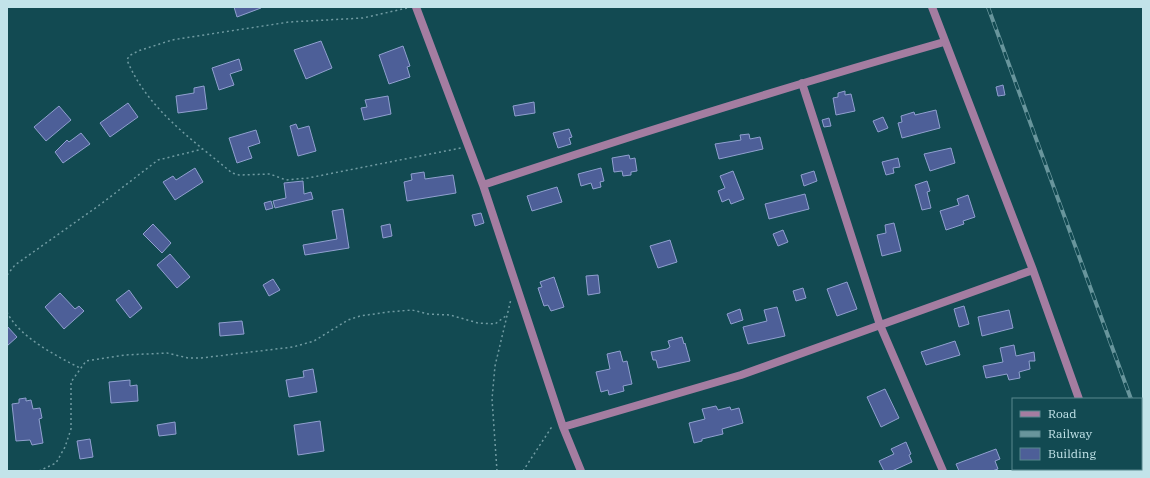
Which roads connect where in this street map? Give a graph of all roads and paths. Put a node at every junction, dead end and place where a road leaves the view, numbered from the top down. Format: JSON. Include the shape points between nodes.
{"nodes":[{"id":1,"x":410,"y":7,"type":"edge"},
{"id":2,"x":416,"y":7,"type":"edge"},
{"id":3,"x":932,"y":7,"type":"edge"},
{"id":4,"x":944,"y":42,"type":"junction"},
{"id":5,"x":802,"y":83,"type":"junction"},
{"id":6,"x":469,"y":147,"type":"junction"},
{"id":7,"x":203,"y":149,"type":"junction"},
{"id":8,"x":483,"y":184,"type":"junction"},
{"id":9,"x":1033,"y":270,"type":"junction"},
{"id":10,"x":7,"y":276,"type":"edge"},
{"id":11,"x":7,"y":312,"type":"edge"},
{"id":12,"x":880,"y":325,"type":"junction"},
{"id":13,"x":80,"y":368,"type":"junction"},
{"id":14,"x":1079,"y":398,"type":"edge"},
{"id":15,"x":558,"y":413,"type":"junction"},
{"id":16,"x":563,"y":427,"type":"junction"},
{"id":17,"x":39,"y":471,"type":"edge"},
{"id":18,"x":497,"y":471,"type":"edge"},
{"id":19,"x":523,"y":471,"type":"edge"},
{"id":20,"x":581,"y":471,"type":"edge"},
{"id":21,"x":943,"y":471,"type":"edge"}],
"edges":[{"from":1,"to":7,"type":"path","via":[[363,18],[289,22],[172,40],[129,56],[127,60],[131,70],[157,108]]},
{"from":2,"to":6,"type":"street"},
{"from":3,"to":4,"type":"street"},
{"from":4,"to":5,"type":"street"},
{"from":4,"to":9,"type":"street"},
{"from":5,"to":8,"type":"street"},
{"from":5,"to":12,"type":"street"},
{"from":6,"to":7,"type":"path","via":[[286,180],[270,174],[232,173]]},
{"from":6,"to":8,"type":"street"},
{"from":7,"to":10,"type":"path","via":[[158,160],[15,265]]},
{"from":8,"to":15,"type":"street"},
{"from":9,"to":12,"type":"street"},
{"from":9,"to":14,"type":"street"},
{"from":11,"to":13,"type":"path","via":[[24,334]]},
{"from":12,"to":16,"type":"street","via":[[741,375]]},
{"from":12,"to":21,"type":"street"},
{"from":13,"to":17,"type":"path","via":[[71,382],[71,429],[65,447],[56,463]]},
{"from":13,"to":18,"type":"path","via":[[86,361],[125,355],[167,353],[201,358],[293,347],[314,341],[348,320],[360,316],[412,310],[496,324],[507,315],[494,366]]},
{"from":15,"to":16,"type":"street"},
{"from":15,"to":19,"type":"path"},
{"from":16,"to":20,"type":"street"}]}
